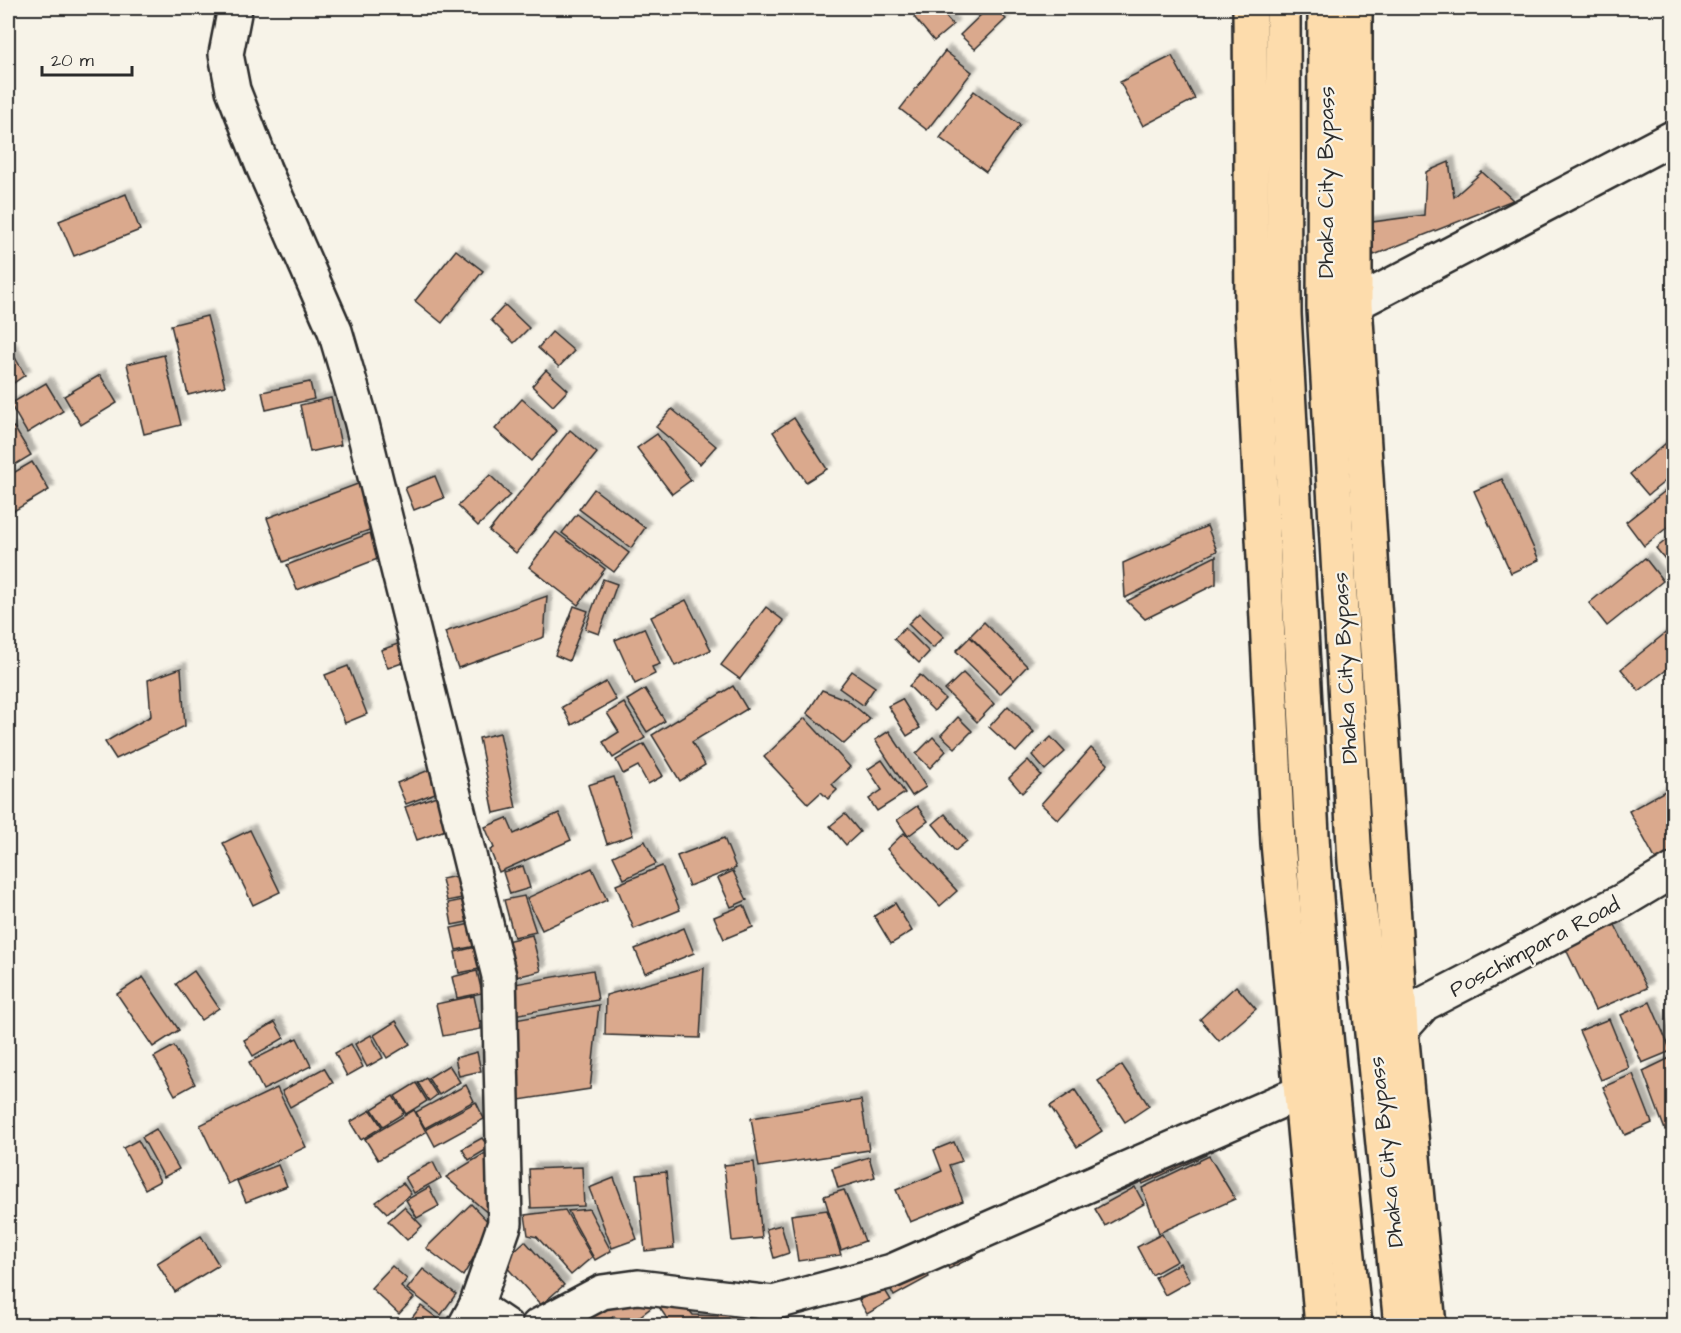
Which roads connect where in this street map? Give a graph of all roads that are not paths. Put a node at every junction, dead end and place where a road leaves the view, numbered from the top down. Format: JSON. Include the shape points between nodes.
{"nodes":[{"id":1,"x":235,"y":8,"type":"edge"},
{"id":2,"x":1250,"y":8,"type":"edge"},
{"id":3,"x":1283,"y":8,"type":"edge"},
{"id":4,"x":1325,"y":8,"type":"edge"},
{"id":5,"x":1356,"y":8,"type":"edge"},
{"id":6,"x":1674,"y":136,"type":"edge"},
{"id":7,"x":1355,"y":304,"type":"junction"},
{"id":8,"x":1674,"y":870,"type":"edge"},
{"id":9,"x":1401,"y":1030,"type":"junction"},
{"id":10,"x":1299,"y":1093,"type":"junction"},
{"id":11,"x":471,"y":1316,"type":"edge"},
{"id":12,"x":506,"y":1326,"type":"edge"},
{"id":13,"x":538,"y":1326,"type":"edge"},
{"id":14,"x":1322,"y":1326,"type":"edge"},
{"id":15,"x":1355,"y":1326,"type":"edge"},
{"id":16,"x":1401,"y":1326,"type":"edge"},
{"id":17,"x":1429,"y":1326,"type":"edge"}],
"edges":[{"from":1,"to":11,"type":"street","via":[[226,54],[234,90],[335,331],[362,420],[499,976],[505,1223]]},
{"from":2,"to":10,"type":"main road","via":[[1252,326],[1278,843]]},
{"from":3,"to":15,"type":"main road","name":"Dhaka City Bypass","via":[[1284,314],[1312,842],[1325,1026]]},
{"from":4,"to":16,"type":"main road","name":"Dhaka City Bypass","via":[[1324,308],[1354,850]]},
{"from":5,"to":7,"type":"main road"},
{"from":6,"to":7,"type":"street"},
{"from":7,"to":9,"type":"main road"},
{"from":8,"to":9,"type":"street","name":"Poschimpara Road","via":[[1424,1004]]},
{"from":9,"to":17,"type":"main road"},
{"from":10,"to":13,"type":"street","via":[[892,1271],[772,1303],[638,1287],[602,1292]]},
{"from":10,"to":14,"type":"main road"},
{"from":11,"to":12,"type":"street"}]}
